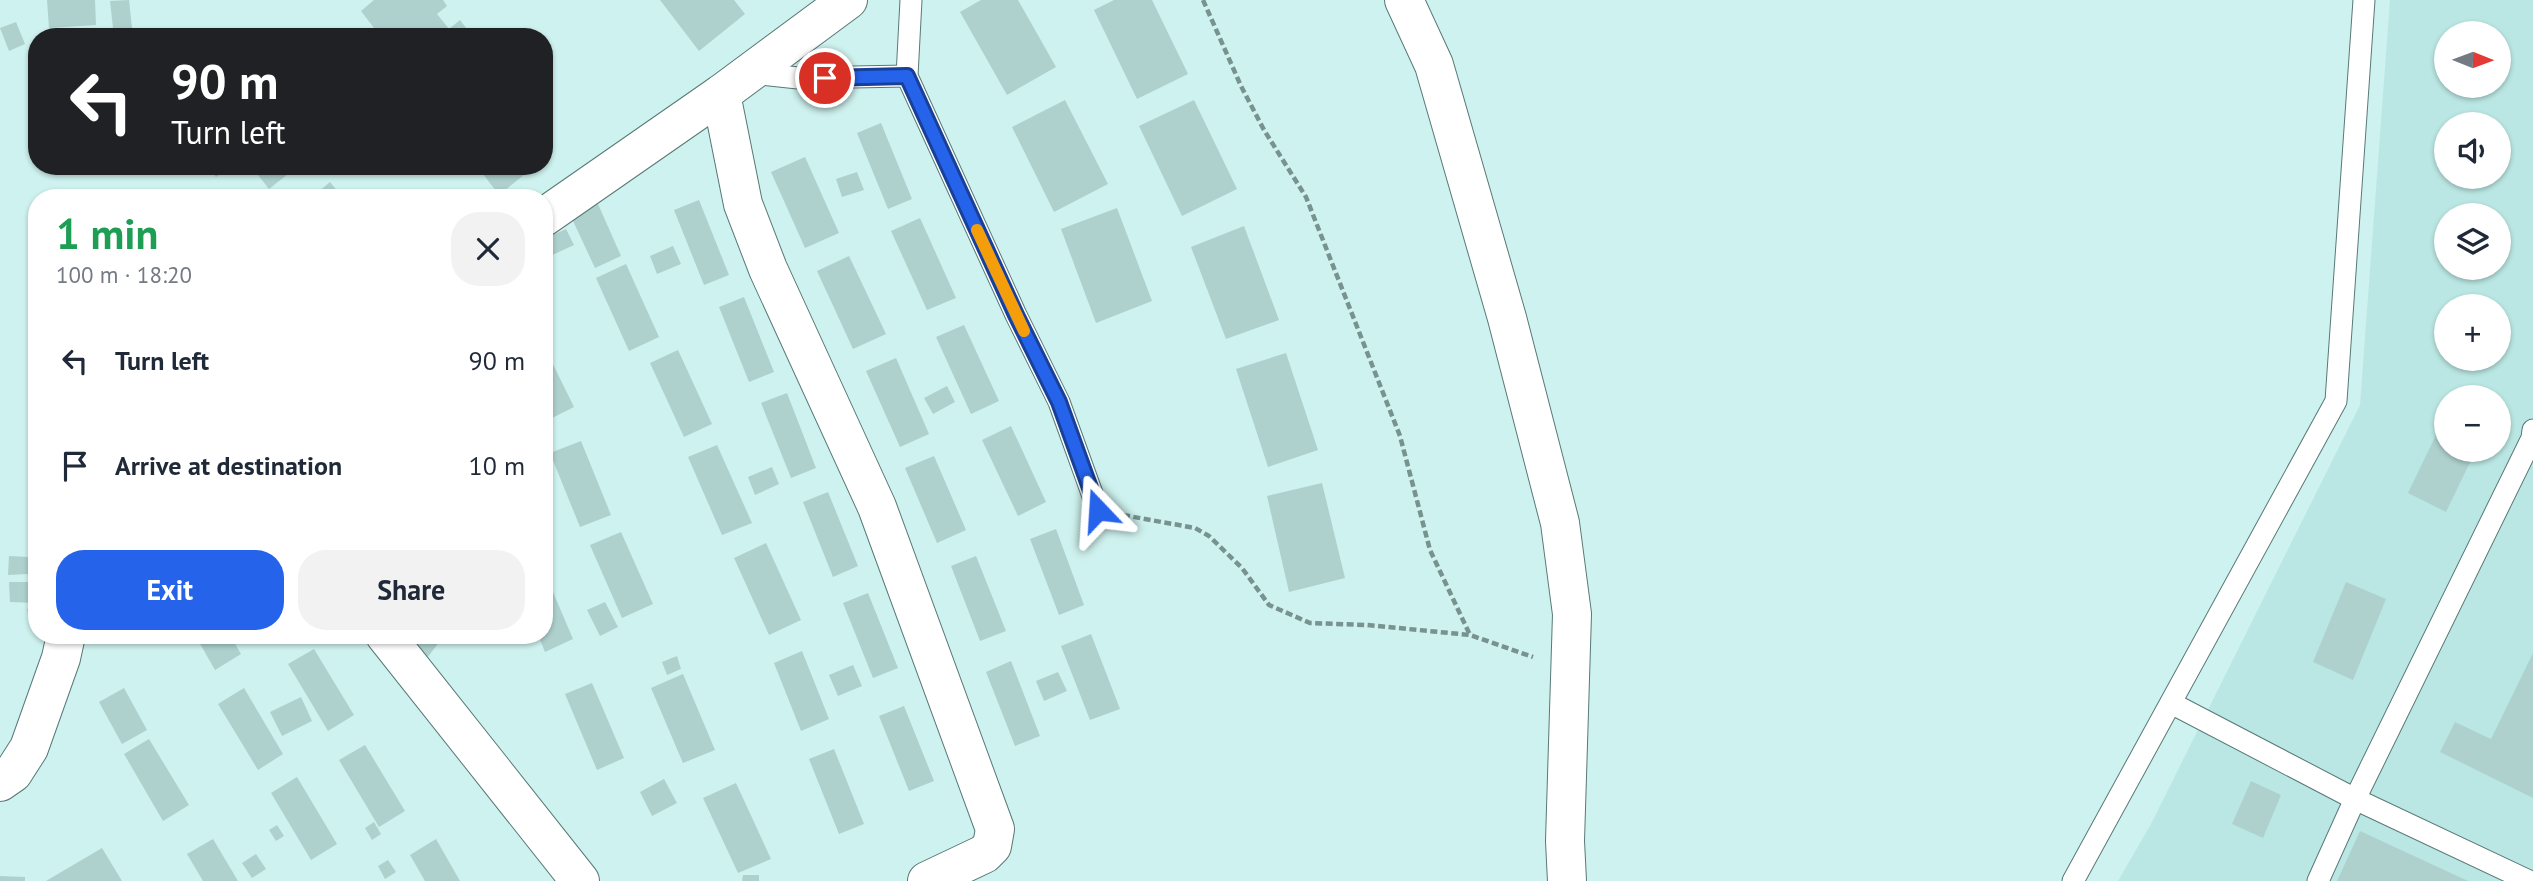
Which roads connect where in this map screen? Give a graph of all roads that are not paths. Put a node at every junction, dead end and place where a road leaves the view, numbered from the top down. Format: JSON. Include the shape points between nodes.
{"nodes":[{"id":1,"x":848,"y":0,"type":"edge"},
{"id":2,"x":911,"y":0,"type":"edge"},
{"id":3,"x":1404,"y":0,"type":"edge"},
{"id":4,"x":2364,"y":0,"type":"edge"},
{"id":5,"x":907,"y":76,"type":"junction"},
{"id":6,"x":735,"y":83,"type":"junction"},
{"id":7,"x":553,"y":211,"type":"edge"},
{"id":8,"x":2533,"y":430,"type":"edge"},
{"id":9,"x":1098,"y":510,"type":"road end"},
{"id":10,"x":64,"y":644,"type":"edge"},
{"id":11,"x":392,"y":644,"type":"edge"},
{"id":12,"x":2171,"y":703,"type":"junction"},
{"id":13,"x":0,"y":782,"type":"edge"},
{"id":14,"x":2355,"y":799,"type":"junction"},
{"id":15,"x":580,"y":881,"type":"edge"},
{"id":16,"x":927,"y":881,"type":"edge"},
{"id":17,"x":1567,"y":881,"type":"edge"},
{"id":18,"x":2073,"y":881,"type":"edge"},
{"id":19,"x":2318,"y":881,"type":"edge"},
{"id":20,"x":2529,"y":881,"type":"edge"}],
"edges":[{"from":1,"to":6,"type":"street"},
{"from":2,"to":5,"type":"lane"},
{"from":3,"to":17,"type":"street","via":[[1434,65],[1560,523],[1572,614],[1564,841]]},
{"from":4,"to":12,"type":"lane","via":[[2336,401]]},
{"from":5,"to":6,"type":"lane"},
{"from":5,"to":9,"type":"lane","via":[[1059,402]]},
{"from":6,"to":7,"type":"street"},
{"from":6,"to":16,"type":"street","via":[[743,204],[877,507],[995,829],[992,846],[984,854]]},
{"from":8,"to":14,"type":"lane"},
{"from":10,"to":13,"type":"street","via":[[29,748],[13,774]]},
{"from":11,"to":15,"type":"street"},
{"from":12,"to":14,"type":"lane"},
{"from":12,"to":18,"type":"lane"},
{"from":14,"to":19,"type":"lane"},
{"from":14,"to":20,"type":"lane"}]}
